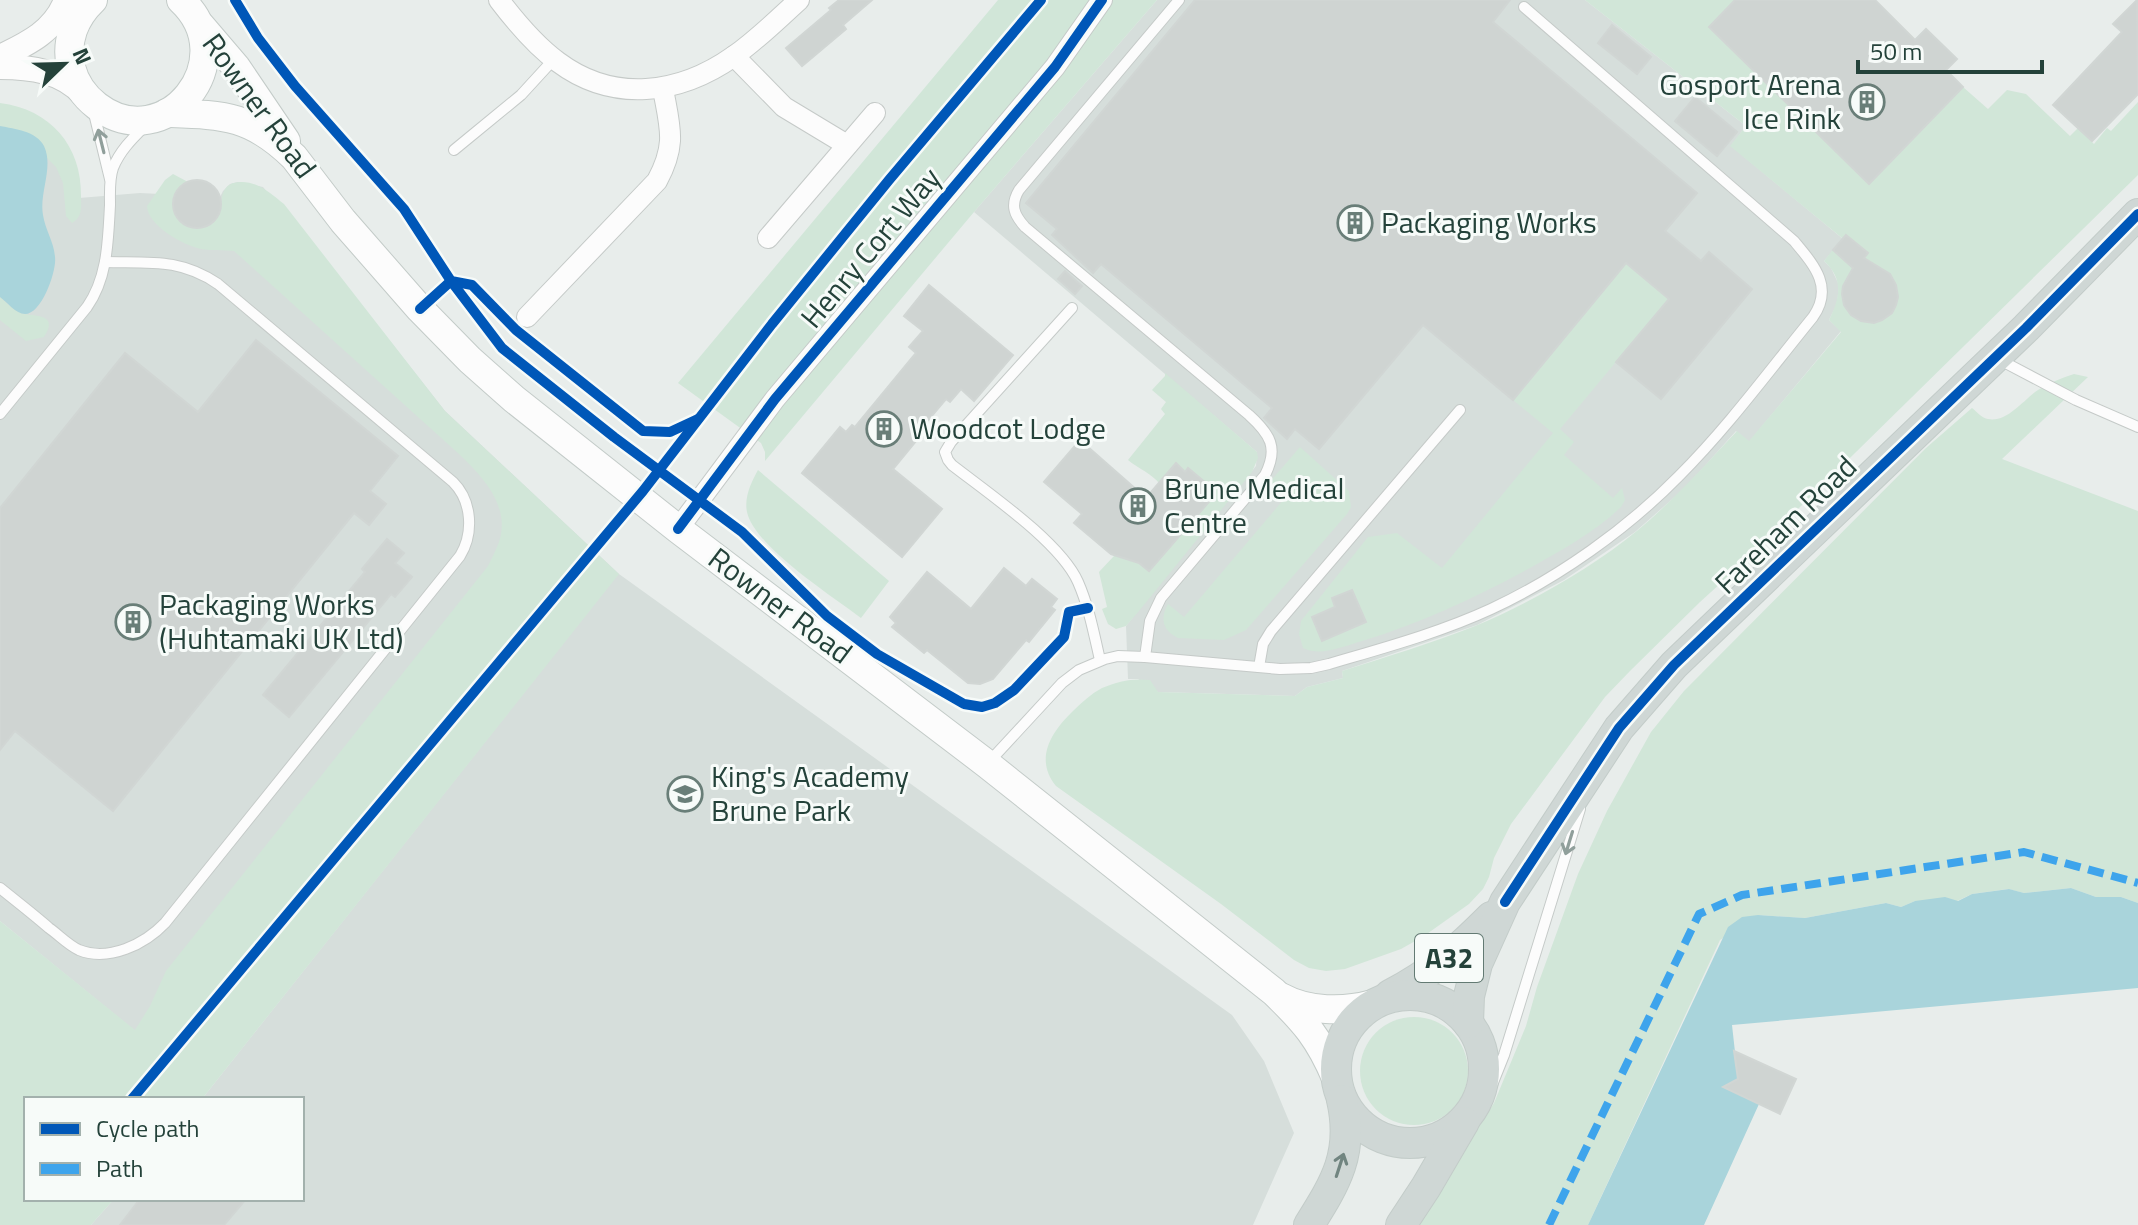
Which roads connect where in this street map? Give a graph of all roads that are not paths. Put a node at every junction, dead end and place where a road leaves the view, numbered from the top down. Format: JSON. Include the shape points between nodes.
{"nodes":[{"id":1,"x":499,"y":0,"type":"edge"},
{"id":2,"x":1102,"y":0,"type":"edge"},
{"id":3,"x":1179,"y":0,"type":"edge"},
{"id":4,"x":795,"y":1,"type":"edge"},
{"id":5,"x":188,"y":7,"type":"edge"},
{"id":6,"x":1524,"y":7,"type":"dead end"},
{"id":7,"x":78,"y":10,"type":"edge"},
{"id":8,"x":734,"y":56,"type":"junction"},
{"id":9,"x":0,"y":59,"type":"edge"},
{"id":10,"x":554,"y":59,"type":"junction"},
{"id":11,"x":0,"y":67,"type":"edge"},
{"id":12,"x":663,"y":89,"type":"junction"},
{"id":13,"x":88,"y":99,"type":"junction"},
{"id":14,"x":875,"y":113,"type":"dead end"},
{"id":15,"x":161,"y":116,"type":"junction"},
{"id":16,"x":847,"y":145,"type":"junction"},
{"id":17,"x":454,"y":150,"type":"dead end"},
{"id":18,"x":110,"y":180,"type":"junction"},
{"id":19,"x":318,"y":188,"type":"junction"},
{"id":20,"x":2138,"y":214,"type":"edge"},
{"id":21,"x":768,"y":238,"type":"dead end"},
{"id":22,"x":105,"y":262,"type":"junction"},
{"id":23,"x":1072,"y":308,"type":"dead end"},
{"id":24,"x":527,"y":317,"type":"dead end"},
{"id":25,"x":1995,"y":357,"type":"junction"},
{"id":26,"x":1460,"y":410,"type":"dead end"},
{"id":27,"x":0,"y":414,"type":"edge"},
{"id":28,"x":2138,"y":427,"type":"edge"},
{"id":29,"x":678,"y":529,"type":"junction"},
{"id":30,"x":1145,"y":657,"type":"junction"},
{"id":31,"x":1100,"y":660,"type":"junction"},
{"id":32,"x":1259,"y":667,"type":"junction"},
{"id":33,"x":987,"y":764,"type":"junction"},
{"id":34,"x":1592,"y":769,"type":"junction"},
{"id":35,"x":0,"y":888,"type":"edge"},
{"id":36,"x":1505,"y":902,"type":"junction"},
{"id":37,"x":1274,"y":992,"type":"junction"},
{"id":38,"x":1377,"y":1002,"type":"junction"},
{"id":39,"x":1468,"y":1023,"type":"junction"},
{"id":40,"x":1339,"y":1088,"type":"junction"},
{"id":41,"x":1471,"y":1110,"type":"junction"},
{"id":42,"x":1426,"y":1187,"type":"junction"},
{"id":43,"x":1309,"y":1225,"type":"edge"},
{"id":44,"x":1401,"y":1225,"type":"edge"}],
"edges":[{"from":1,"to":10,"type":"street"},
{"from":2,"to":29,"type":"street","name":"Henry Cort Way","via":[[1055,67],[775,399]]},
{"from":3,"to":30,"type":"lane","via":[[1019,190],[1013,204],[1025,227],[1249,415],[1271,444],[1265,475],[1161,598],[1150,621]]},
{"from":4,"to":8,"type":"street"},
{"from":5,"to":15,"type":"main road","via":[[203,33],[203,70],[190,95]]},
{"from":5,"to":19,"type":"main road","name":"Rowner Road"},
{"from":6,"to":32,"type":"lane","via":[[1788,235],[1817,272],[1823,287],[1820,305],[1679,477],[1573,563],[1502,604],[1437,631],[1311,668]]},
{"from":7,"to":9,"type":"street","via":[[58,41]]},
{"from":7,"to":13,"type":"main road","via":[[70,63]]},
{"from":8,"to":12,"type":"street"},
{"from":8,"to":16,"type":"street","via":[[784,107]]},
{"from":10,"to":12,"type":"street","via":[[591,82]]},
{"from":10,"to":17,"type":"lane","via":[[521,95]]},
{"from":11,"to":13,"type":"street","via":[[64,78]]},
{"from":12,"to":24,"type":"street","via":[[671,136],[668,161],[657,181]]},
{"from":13,"to":15,"type":"main road","name":"Rowner Road","via":[[119,118]]},
{"from":18,"to":13,"type":"lane","one_way":true},
{"from":14,"to":16,"type":"street"},
{"from":15,"to":18,"type":"lane","via":[[122,151]]},
{"from":15,"to":19,"type":"main road","name":"Rowner Road","via":[[224,116],[250,125],[285,148]]},
{"from":16,"to":21,"type":"street"},
{"from":18,"to":22,"type":"lane"},
{"from":19,"to":29,"type":"main road","name":"Rowner Road","via":[[448,339],[514,399]]},
{"from":20,"to":25,"type":"main road","name":"Fareham Road","number":"A32"},
{"from":22,"to":27,"type":"lane","via":[[92,299]]},
{"from":22,"to":35,"type":"lane","via":[[173,264],[218,284],[459,487],[468,512],[467,542],[165,923],[142,942],[122,950],[86,952]]},
{"from":23,"to":31,"type":"lane","via":[[945,452],[952,465],[1070,567],[1090,615]]},
{"from":25,"to":28,"type":"lane"},
{"from":25,"to":34,"type":"main road","name":"Fareham Road","number":"A32","via":[[1674,665],[1619,728]]},
{"from":26,"to":32,"type":"lane","via":[[1271,631]]},
{"from":29,"to":33,"type":"main road","name":"Rowner Road"},
{"from":30,"to":31,"type":"lane"},
{"from":30,"to":32,"type":"lane"},
{"from":31,"to":33,"type":"lane","via":[[1054,690]]},
{"from":33,"to":37,"type":"main road","name":"Rowner Road"},
{"from":34,"to":36,"type":"main road","name":"Fareham Road","number":"A32"},
{"from":34,"to":42,"type":"lane","one_way":true,"via":[[1497,1074],[1478,1114]]},
{"from":36,"to":38,"type":"main road","name":"Fareham Road","number":"A32","via":[[1443,962]]},
{"from":36,"to":39,"type":"main road","name":"Fareham Road","number":"A32","via":[[1477,964]]},
{"from":37,"to":38,"type":"main road","name":"Rowner Road","via":[[1299,1004],[1331,1009]]},
{"from":37,"to":40,"type":"main road","name":"Rowner Road","via":[[1317,1039]]},
{"from":38,"to":39,"type":"main road","via":[[1408,995],[1435,999]]},
{"from":38,"to":40,"type":"main road","via":[[1343,1036],[1337,1056]]},
{"from":39,"to":41,"type":"main road","via":[[1484,1066]]},
{"from":40,"to":41,"type":"main road","via":[[1348,1110],[1366,1128],[1403,1142],[1442,1135]]},
{"from":43,"to":40,"type":"main road","one_way":true,"via":[[1342,1162],[1347,1120]]},
{"from":41,"to":42,"type":"main road"},
{"from":42,"to":44,"type":"main road"}]}
